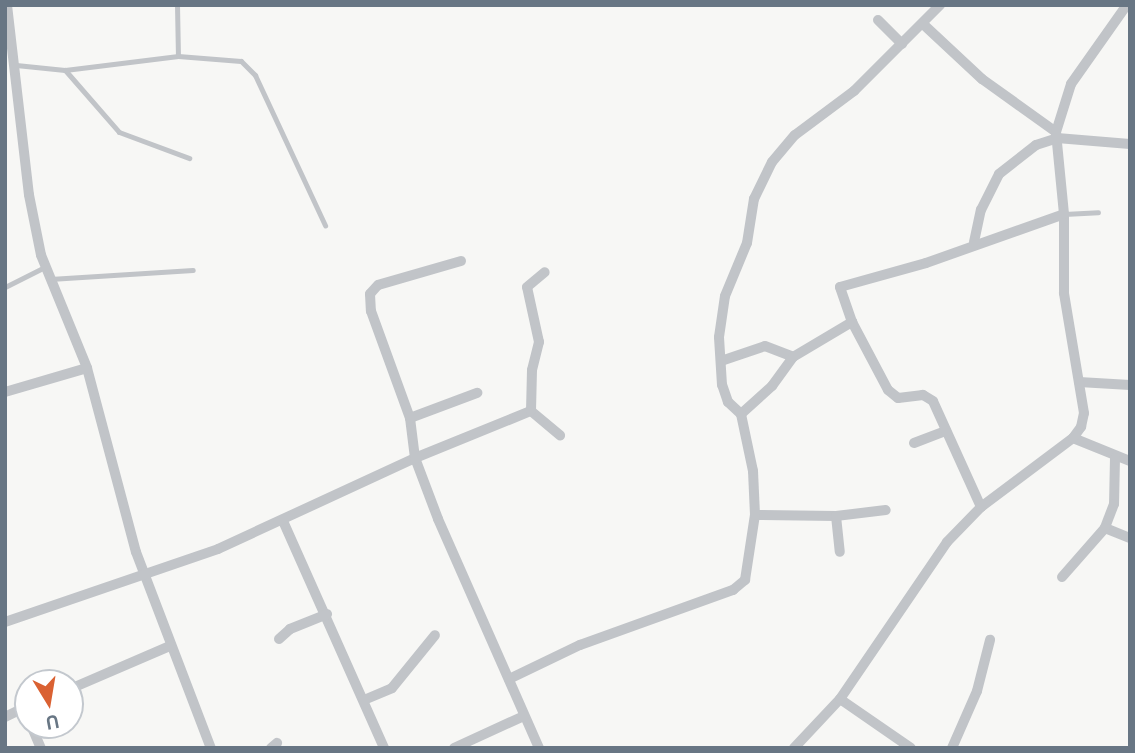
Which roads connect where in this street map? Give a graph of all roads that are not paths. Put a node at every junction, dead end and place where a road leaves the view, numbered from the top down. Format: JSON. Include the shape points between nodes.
{"nodes":[{"id":1,"x":7,"y":5,"type":"edge"},
{"id":2,"x":177,"y":5,"type":"edge"},
{"id":3,"x":940,"y":5,"type":"edge"},
{"id":4,"x":1127,"y":7,"type":"edge"},
{"id":5,"x":878,"y":20,"type":"dead end"},
{"id":6,"x":923,"y":24,"type":"junction"},
{"id":7,"x":902,"y":44,"type":"junction"},
{"id":8,"x":10,"y":56,"type":"edge"},
{"id":9,"x":178,"y":56,"type":"junction"},
{"id":10,"x":16,"y":65,"type":"junction"},
{"id":11,"x":65,"y":70,"type":"junction"},
{"id":12,"x":1056,"y":135,"type":"junction"},
{"id":13,"x":1130,"y":144,"type":"edge"},
{"id":14,"x":189,"y":158,"type":"dead end"},
{"id":15,"x":1098,"y":212,"type":"dead end"},
{"id":16,"x":1064,"y":214,"type":"junction"},
{"id":17,"x":325,"y":225,"type":"dead end"},
{"id":18,"x":974,"y":242,"type":"junction"},
{"id":19,"x":461,"y":261,"type":"dead end"},
{"id":20,"x":45,"y":267,"type":"junction"},
{"id":21,"x":193,"y":270,"type":"dead end"},
{"id":22,"x":545,"y":272,"type":"dead end"},
{"id":23,"x":50,"y":279,"type":"junction"},
{"id":24,"x":5,"y":287,"type":"edge"},
{"id":25,"x":852,"y":322,"type":"junction"},
{"id":26,"x":793,"y":357,"type":"junction"},
{"id":27,"x":721,"y":361,"type":"junction"},
{"id":28,"x":87,"y":368,"type":"junction"},
{"id":29,"x":1079,"y":382,"type":"junction"},
{"id":30,"x":1130,"y":385,"type":"edge"},
{"id":31,"x":5,"y":392,"type":"edge"},
{"id":32,"x":477,"y":393,"type":"dead end"},
{"id":33,"x":531,"y":411,"type":"junction"},
{"id":34,"x":741,"y":414,"type":"junction"},
{"id":35,"x":410,"y":418,"type":"junction"},
{"id":36,"x":946,"y":431,"type":"junction"},
{"id":37,"x":560,"y":435,"type":"dead end"},
{"id":38,"x":1073,"y":438,"type":"junction"},
{"id":39,"x":914,"y":443,"type":"dead end"},
{"id":40,"x":415,"y":458,"type":"junction"},
{"id":41,"x":1115,"y":458,"type":"junction"},
{"id":42,"x":1130,"y":461,"type":"edge"},
{"id":43,"x":981,"y":507,"type":"junction"},
{"id":44,"x":886,"y":510,"type":"dead end"},
{"id":45,"x":755,"y":515,"type":"junction"},
{"id":46,"x":836,"y":516,"type":"junction"},
{"id":47,"x":283,"y":521,"type":"junction"},
{"id":48,"x":1105,"y":528,"type":"junction"},
{"id":49,"x":1130,"y":538,"type":"edge"},
{"id":50,"x":840,"y":552,"type":"dead end"},
{"id":51,"x":145,"y":577,"type":"junction"},
{"id":52,"x":1062,"y":577,"type":"dead end"},
{"id":53,"x":327,"y":614,"type":"junction"},
{"id":54,"x":5,"y":622,"type":"edge"},
{"id":55,"x":435,"y":635,"type":"dead end"},
{"id":56,"x":279,"y":639,"type":"dead end"},
{"id":57,"x":990,"y":640,"type":"dead end"},
{"id":58,"x":170,"y":646,"type":"junction"},
{"id":59,"x":509,"y":679,"type":"junction"},
{"id":60,"x":84,"y":683,"type":"edge"},
{"id":61,"x":841,"y":699,"type":"junction"},
{"id":62,"x":364,"y":700,"type":"junction"},
{"id":63,"x":524,"y":716,"type":"junction"},
{"id":64,"x":211,"y":748,"type":"edge"},
{"id":65,"x":384,"y":748,"type":"edge"},
{"id":66,"x":454,"y":748,"type":"edge"},
{"id":67,"x":539,"y":748,"type":"edge"},
{"id":68,"x":793,"y":748,"type":"edge"},
{"id":69,"x":911,"y":748,"type":"edge"},
{"id":70,"x":952,"y":748,"type":"edge"}],
"edges":[{"from":1,"to":8,"type":"street"},
{"from":2,"to":9,"type":"lane"},
{"from":3,"to":6,"type":"street"},
{"from":4,"to":12,"type":"street","via":[[1071,84]]},
{"from":5,"to":7,"type":"street"},
{"from":6,"to":7,"type":"street"},
{"from":6,"to":12,"type":"street","via":[[982,79]]},
{"from":7,"to":27,"type":"street","via":[[854,91],[801,130],[765,175],[754,199],[747,243],[725,296]]},
{"from":8,"to":10,"type":"street"},
{"from":9,"to":11,"type":"lane"},
{"from":9,"to":17,"type":"lane","via":[[232,59],[251,69]]},
{"from":10,"to":11,"type":"lane"},
{"from":10,"to":20,"type":"street","via":[[29,195]]},
{"from":11,"to":14,"type":"lane","via":[[119,132]]},
{"from":12,"to":13,"type":"street"},
{"from":12,"to":16,"type":"street"},
{"from":12,"to":18,"type":"street","via":[[999,174],[981,210]]},
{"from":15,"to":16,"type":"lane"},
{"from":16,"to":18,"type":"street"},
{"from":16,"to":29,"type":"street","via":[[1064,293]]},
{"from":18,"to":25,"type":"street","via":[[926,263],[843,284],[840,292]]},
{"from":19,"to":35,"type":"street","via":[[398,276],[377,285],[370,294],[371,311]]},
{"from":20,"to":23,"type":"street"},
{"from":20,"to":24,"type":"lane"},
{"from":21,"to":23,"type":"lane"},
{"from":22,"to":33,"type":"street","via":[[527,287],[539,342],[532,370]]},
{"from":23,"to":28,"type":"street"},
{"from":25,"to":26,"type":"street"},
{"from":25,"to":36,"type":"street","via":[[888,390],[898,398],[930,398]]},
{"from":26,"to":27,"type":"street","via":[[765,346]]},
{"from":26,"to":34,"type":"street","via":[[772,386]]},
{"from":27,"to":34,"type":"street","via":[[726,399]]},
{"from":28,"to":31,"type":"street"},
{"from":28,"to":51,"type":"street"},
{"from":29,"to":30,"type":"street"},
{"from":29,"to":38,"type":"street","via":[[1084,421]]},
{"from":32,"to":35,"type":"street"},
{"from":33,"to":37,"type":"street"},
{"from":33,"to":40,"type":"street"},
{"from":34,"to":45,"type":"street","via":[[753,471]]},
{"from":35,"to":40,"type":"street"},
{"from":36,"to":39,"type":"street"},
{"from":36,"to":43,"type":"street"},
{"from":38,"to":41,"type":"street"},
{"from":38,"to":43,"type":"street"},
{"from":40,"to":47,"type":"street"},
{"from":40,"to":59,"type":"street"},
{"from":41,"to":42,"type":"street"},
{"from":41,"to":48,"type":"street","via":[[1114,503]]},
{"from":43,"to":61,"type":"street","via":[[947,542]]},
{"from":44,"to":46,"type":"street"},
{"from":45,"to":46,"type":"street"},
{"from":45,"to":59,"type":"street","via":[[747,576],[739,586],[580,645]]},
{"from":46,"to":50,"type":"street"},
{"from":47,"to":51,"type":"street"},
{"from":47,"to":53,"type":"street"},
{"from":48,"to":49,"type":"street"},
{"from":48,"to":52,"type":"street"},
{"from":51,"to":54,"type":"street"},
{"from":51,"to":58,"type":"street"},
{"from":53,"to":56,"type":"street","via":[[290,629]]},
{"from":53,"to":62,"type":"street"},
{"from":55,"to":62,"type":"street","via":[[392,688]]},
{"from":57,"to":70,"type":"street","via":[[977,691]]},
{"from":58,"to":60,"type":"street"},
{"from":58,"to":64,"type":"street"},
{"from":59,"to":63,"type":"street"},
{"from":61,"to":68,"type":"street"},
{"from":61,"to":69,"type":"street"},
{"from":62,"to":65,"type":"street"},
{"from":63,"to":66,"type":"street"},
{"from":63,"to":67,"type":"street"}]}
